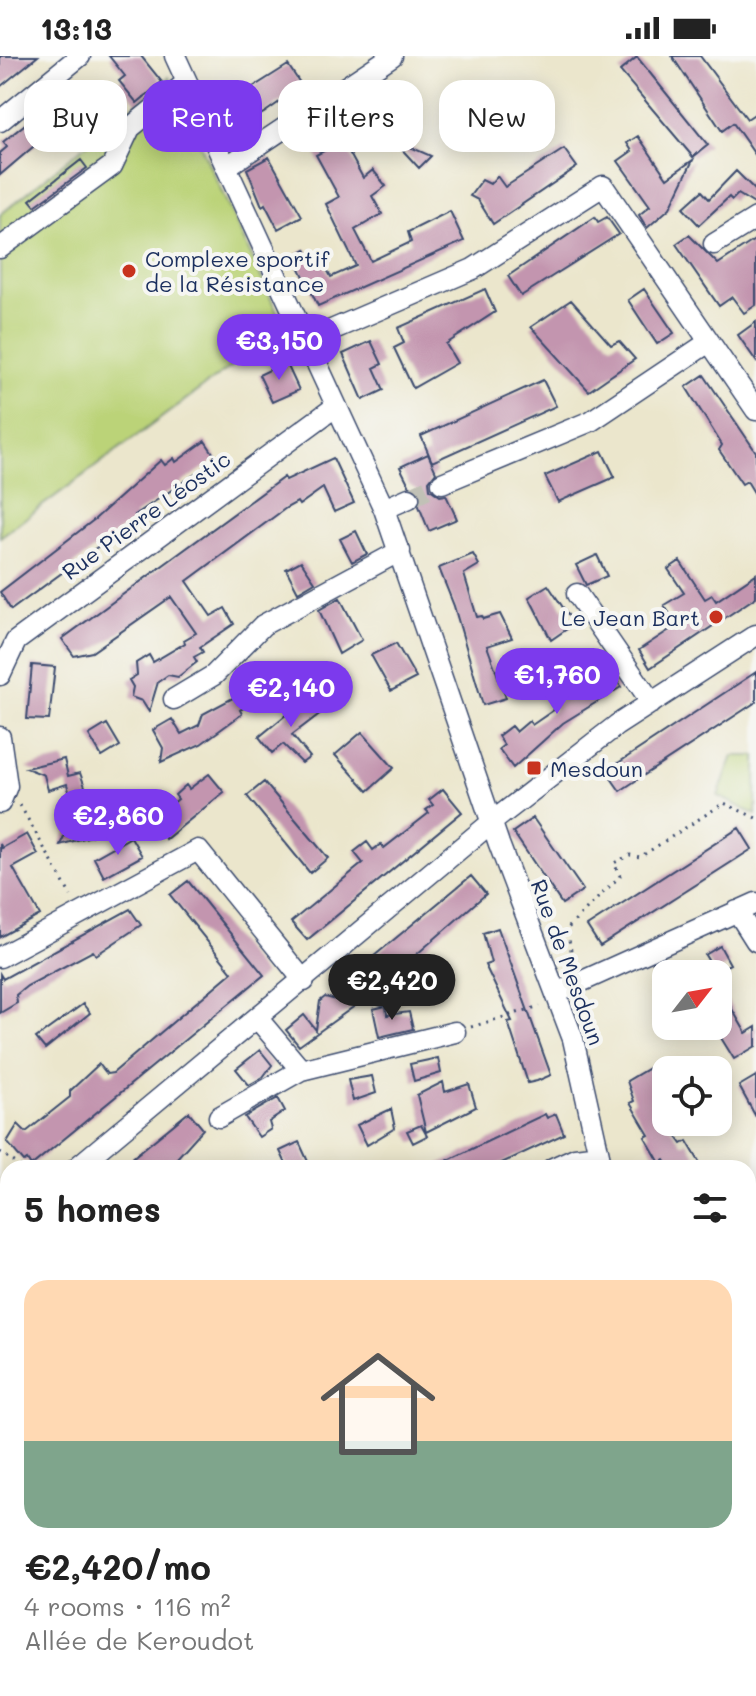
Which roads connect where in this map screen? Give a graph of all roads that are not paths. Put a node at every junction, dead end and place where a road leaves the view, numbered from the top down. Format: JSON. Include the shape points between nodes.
{"nodes":[{"id":1,"x":80,"y":56,"type":"edge"},
{"id":2,"x":175,"y":56,"type":"edge"},
{"id":3,"x":392,"y":56,"type":"edge"},
{"id":4,"x":186,"y":80,"type":"edge"},
{"id":5,"x":143,"y":118,"type":"edge"},
{"id":6,"x":0,"y":121,"type":"edge"},
{"id":7,"x":219,"y":152,"type":"edge"},
{"id":8,"x":226,"y":167,"type":"junction"},
{"id":9,"x":756,"y":218,"type":"edge"},
{"id":10,"x":714,"y":244,"type":"dead end"},
{"id":11,"x":0,"y":248,"type":"edge"},
{"id":12,"x":306,"y":341,"type":"junction"},
{"id":13,"x":709,"y":342,"type":"junction"},
{"id":14,"x":753,"y":397,"type":"edge"},
{"id":15,"x":335,"y":407,"type":"junction"},
{"id":16,"x":442,"y":483,"type":"tunnel mouth"},
{"id":17,"x":409,"y":498,"type":"tunnel mouth"},
{"id":18,"x":384,"y":509,"type":"junction"},
{"id":19,"x":400,"y":551,"type":"junction"},
{"id":20,"x":577,"y":594,"type":"dead end"},
{"id":21,"x":756,"y":635,"type":"edge"},
{"id":22,"x":0,"y":675,"type":"edge"},
{"id":23,"x":174,"y":699,"type":"dead end"},
{"id":24,"x":652,"y":703,"type":"junction"},
{"id":25,"x":0,"y":737,"type":"edge"},
{"id":26,"x":4,"y":793,"type":"edge"},
{"id":27,"x":492,"y":822,"type":"junction"},
{"id":28,"x":746,"y":907,"type":"edge"},
{"id":29,"x":756,"y":941,"type":"edge"},
{"id":30,"x":0,"y":957,"type":"edge"},
{"id":31,"x":304,"y":981,"type":"junction"},
{"id":32,"x":558,"y":996,"type":"junction"},
{"id":33,"x":258,"y":1019,"type":"junction"},
{"id":34,"x":455,"y":1032,"type":"road end"},
{"id":35,"x":301,"y":1070,"type":"junction"},
{"id":36,"x":219,"y":1117,"type":"dead end"},
{"id":37,"x":86,"y":1160,"type":"edge"},
{"id":38,"x":571,"y":1160,"type":"edge"},
{"id":39,"x":592,"y":1160,"type":"edge"},
{"id":40,"x":600,"y":1160,"type":"edge"}],
"edges":[{"from":1,"to":6,"type":"street"},
{"from":2,"to":4,"type":"street","name":"Rue de Mesdoun"},
{"from":3,"to":8,"type":"street"},
{"from":5,"to":11,"type":"street","via":[[130,128],[112,166]]},
{"from":7,"to":8,"type":"street","name":"Rue de Mesdoun"},
{"from":8,"to":12,"type":"street","name":"Rue de Mesdoun"},
{"from":9,"to":10,"type":"street"},
{"from":12,"to":13,"type":"street","via":[[473,269],[603,186]]},
{"from":12,"to":15,"type":"street","name":"Rue de Mesdoun"},
{"from":13,"to":14,"type":"street"},
{"from":13,"to":16,"type":"street","via":[[591,421]]},
{"from":15,"to":18,"type":"street","name":"Rue de Mesdoun"},
{"from":15,"to":22,"type":"street","name":"Rue Pierre Léostic","via":[[16,641]]},
{"from":17,"to":18,"type":"street"},
{"from":18,"to":19,"type":"street","name":"Rue de Mesdoun"},
{"from":19,"to":23,"type":"street","via":[[263,625],[214,675]]},
{"from":19,"to":27,"type":"street","name":"Rue de Mesdoun"},
{"from":20,"to":24,"type":"street"},
{"from":21,"to":24,"type":"street"},
{"from":24,"to":27,"type":"street"},
{"from":25,"to":26,"type":"street"},
{"from":27,"to":31,"type":"street"},
{"from":27,"to":32,"type":"street","name":"Rue de Mesdoun"},
{"from":28,"to":29,"type":"street"},
{"from":28,"to":32,"type":"street"},
{"from":30,"to":31,"type":"street","via":[[198,850]]},
{"from":31,"to":33,"type":"street"},
{"from":32,"to":40,"type":"street","name":"Rue de Mesdoun"},
{"from":33,"to":35,"type":"street"},
{"from":33,"to":37,"type":"street"},
{"from":34,"to":35,"type":"street"},
{"from":35,"to":36,"type":"street"},
{"from":38,"to":39,"type":"street"}]}
